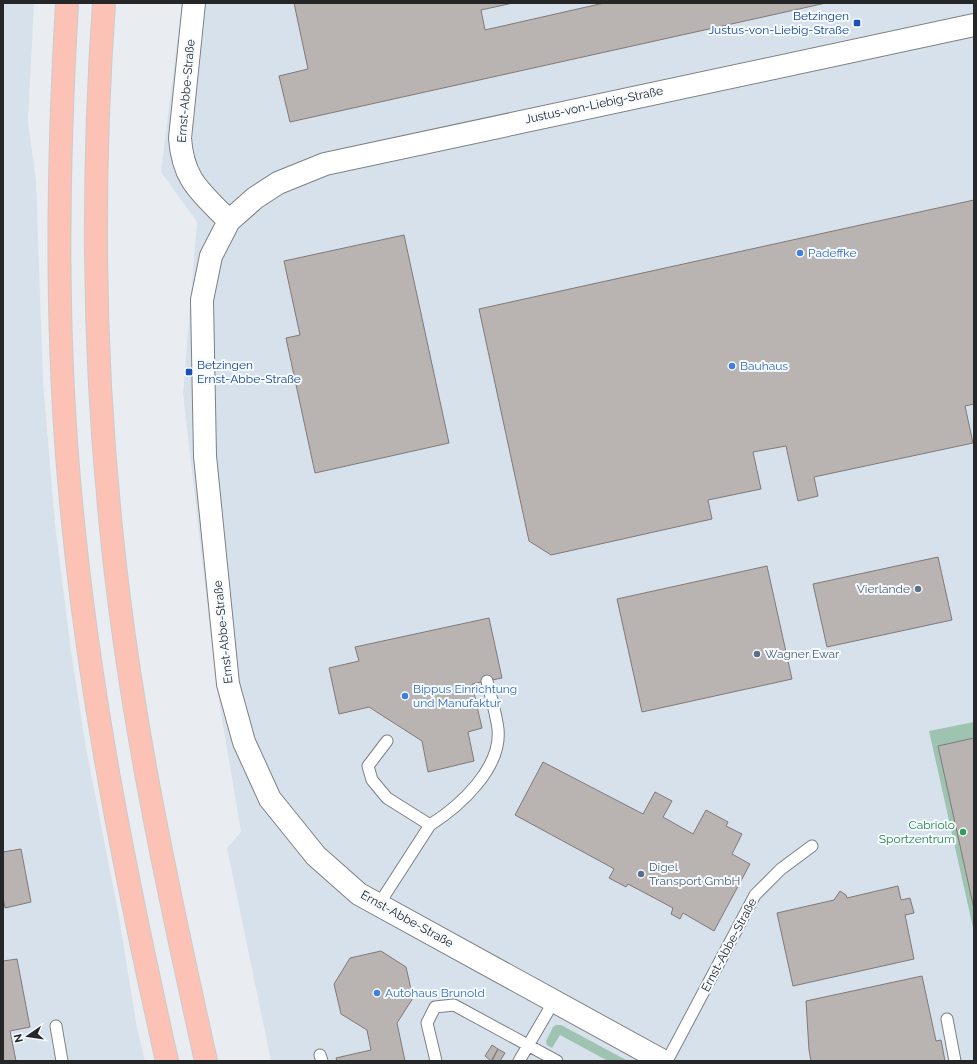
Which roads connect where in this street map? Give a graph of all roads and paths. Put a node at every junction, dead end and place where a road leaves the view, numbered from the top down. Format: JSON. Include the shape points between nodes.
{"nodes":[{"id":1,"x":68,"y":3,"type":"edge"},
{"id":2,"x":104,"y":3,"type":"edge"},
{"id":3,"x":194,"y":3,"type":"edge"},
{"id":4,"x":974,"y":25,"type":"edge"},
{"id":5,"x":229,"y":221,"type":"junction"},
{"id":6,"x":487,"y":681,"type":"dead end"},
{"id":7,"x":386,"y":741,"type":"dead end"},
{"id":8,"x":430,"y":825,"type":"junction"},
{"id":9,"x":812,"y":846,"type":"dead end"},
{"id":10,"x":379,"y":904,"type":"junction"},
{"id":11,"x":554,"y":1001,"type":"junction"},
{"id":12,"x":947,"y":1019,"type":"dead end"},
{"id":13,"x":56,"y":1026,"type":"dead end"},
{"id":14,"x":528,"y":1045,"type":"junction"},
{"id":15,"x":62,"y":1061,"type":"edge"},
{"id":16,"x":167,"y":1061,"type":"edge"},
{"id":17,"x":206,"y":1061,"type":"edge"},
{"id":18,"x":436,"y":1061,"type":"edge"},
{"id":19,"x":519,"y":1061,"type":"edge"},
{"id":20,"x":557,"y":1061,"type":"edge"},
{"id":21,"x":663,"y":1061,"type":"edge"},
{"id":22,"x":667,"y":1061,"type":"edge"},
{"id":23,"x":955,"y":1061,"type":"edge"}],
"edges":[{"from":1,"to":16,"type":"highway","via":[[60,156],[59,268],[63,397],[73,523],[104,747]]},
{"from":2,"to":17,"type":"highway","via":[[98,145],[97,296],[102,422],[110,519],[140,739]]},
{"from":3,"to":5,"type":"street","name":"Ernst-Abbe-Straße","via":[[180,138],[181,157],[194,184]]},
{"from":4,"to":5,"type":"street","name":"Justus-von-Liebig-Straße","via":[[347,158],[304,171],[278,183],[255,198]]},
{"from":5,"to":10,"type":"street","name":"Ernst-Abbe-Straße","via":[[211,256],[202,300],[205,456],[228,684],[244,742],[270,799],[316,856],[359,894]]},
{"from":6,"to":8,"type":"lane","via":[[498,730],[496,753],[475,789]]},
{"from":7,"to":8,"type":"lane","via":[[368,766],[372,780],[387,798]]},
{"from":8,"to":10,"type":"lane"},
{"from":9,"to":22,"type":"lane","name":"Ernst-Abbe-Straße","via":[[789,862],[755,895]]},
{"from":10,"to":11,"type":"street","name":"Ernst-Abbe-Straße"},
{"from":11,"to":14,"type":"lane"},
{"from":11,"to":21,"type":"street","name":"Ernst-Abbe-Straße"},
{"from":12,"to":23,"type":"lane"},
{"from":13,"to":15,"type":"lane"},
{"from":14,"to":18,"type":"lane","via":[[454,1005],[435,1007],[427,1023]]},
{"from":14,"to":19,"type":"lane"},
{"from":14,"to":20,"type":"lane"}]}
